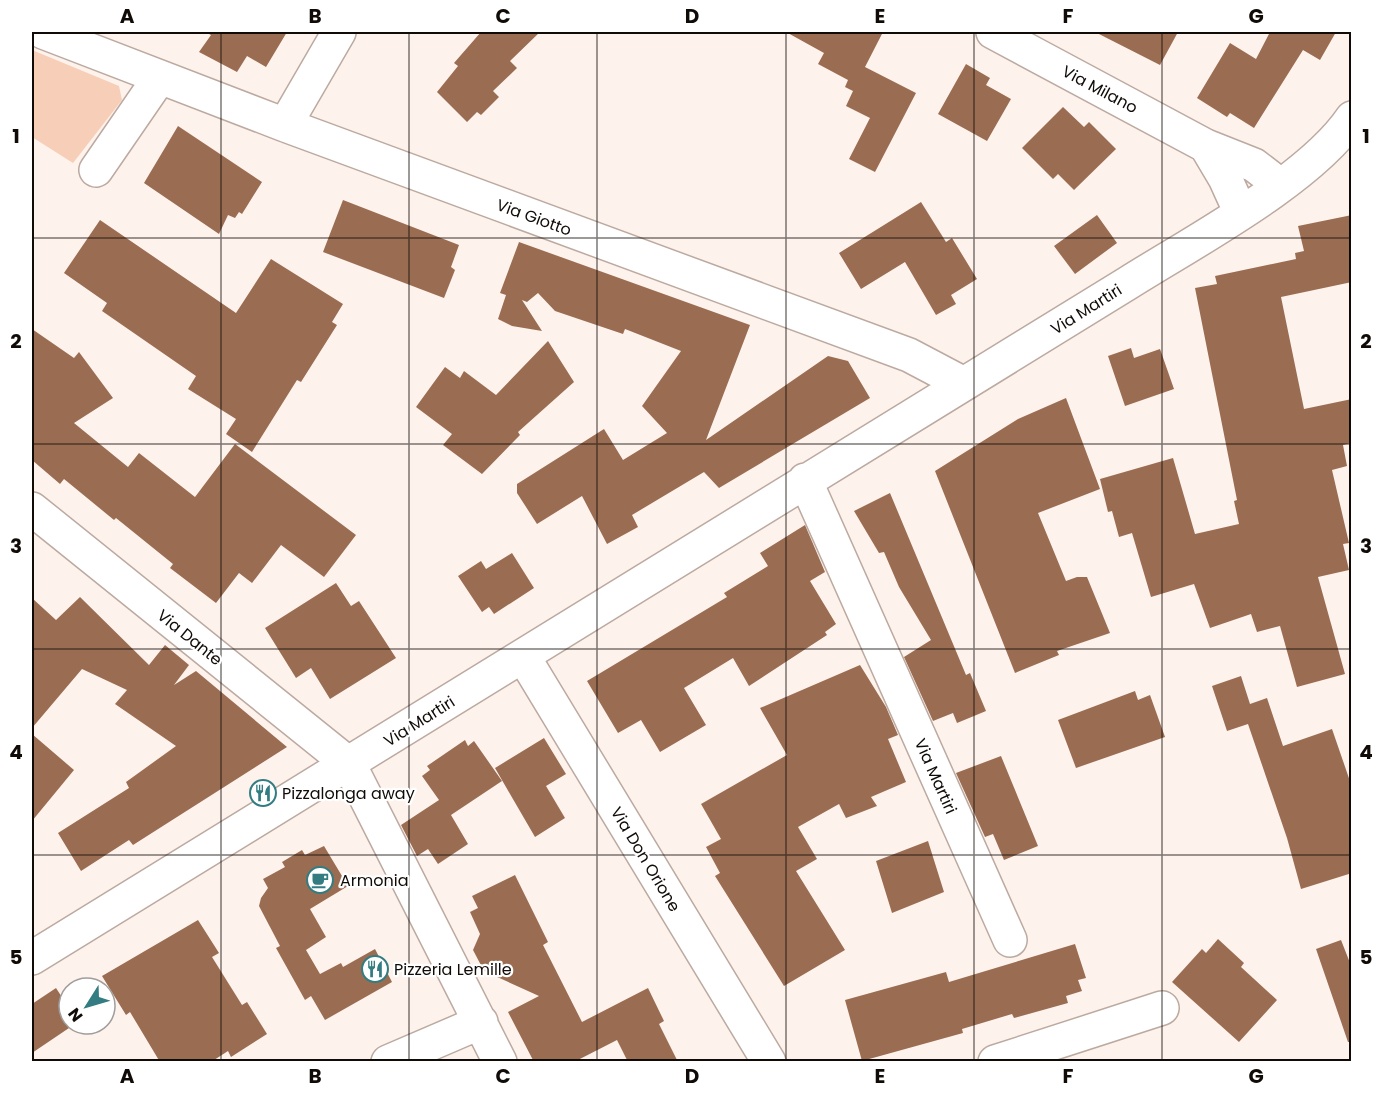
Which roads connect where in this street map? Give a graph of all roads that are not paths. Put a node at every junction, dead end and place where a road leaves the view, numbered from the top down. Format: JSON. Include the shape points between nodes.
{"nodes":[{"id":1,"x":43,"y":32,"type":"edge"},
{"id":2,"x":339,"y":32,"type":"edge"},
{"id":3,"x":993,"y":32,"type":"edge"},
{"id":4,"x":160,"y":77,"type":"junction"},
{"id":5,"x":1352,"y":118,"type":"edge"},
{"id":6,"x":285,"y":125,"type":"junction"},
{"id":7,"x":1206,"y":146,"type":"junction"},
{"id":8,"x":96,"y":170,"type":"dead end"},
{"id":9,"x":1280,"y":186,"type":"junction"},
{"id":10,"x":1240,"y":212,"type":"junction"},
{"id":11,"x":909,"y":355,"type":"junction"},
{"id":12,"x":964,"y":384,"type":"junction"},
{"id":13,"x":929,"y":406,"type":"junction"},
{"id":14,"x":805,"y":480,"type":"junction"},
{"id":15,"x":32,"y":509,"type":"edge"},
{"id":16,"x":523,"y":656,"type":"junction"},
{"id":17,"x":349,"y":764,"type":"junction"},
{"id":18,"x":1010,"y":940,"type":"dead end"},
{"id":19,"x":32,"y":958,"type":"edge"},
{"id":20,"x":1162,"y":1008,"type":"dead end"},
{"id":21,"x":481,"y":1022,"type":"junction"},
{"id":22,"x":388,"y":1062,"type":"edge"},
{"id":23,"x":500,"y":1062,"type":"edge"},
{"id":24,"x":769,"y":1062,"type":"edge"},
{"id":25,"x":995,"y":1062,"type":"edge"}],
"edges":[{"from":1,"to":4,"type":"street","name":"Via Giotto"},
{"from":2,"to":6,"type":"street"},
{"from":3,"to":7,"type":"street","name":"Via Milano"},
{"from":4,"to":6,"type":"street","name":"Via Giotto"},
{"from":4,"to":8,"type":"street"},
{"from":5,"to":9,"type":"street","name":"Via Martiri","via":[[1326,148]]},
{"from":6,"to":11,"type":"street","name":"Via Giotto"},
{"from":7,"to":9,"type":"street","name":"Via Milano","via":[[1254,165]]},
{"from":7,"to":10,"type":"street"},
{"from":9,"to":10,"type":"street","name":"Via Martiri"},
{"from":10,"to":12,"type":"street","name":"Via Martiri"},
{"from":11,"to":12,"type":"street","name":"Via Giotto"},
{"from":11,"to":13,"type":"street"},
{"from":12,"to":13,"type":"street","name":"Via Martiri"},
{"from":13,"to":14,"type":"street","name":"Via Martiri"},
{"from":14,"to":16,"type":"street","name":"Via Martiri"},
{"from":14,"to":18,"type":"street","name":"Via Martiri"},
{"from":15,"to":17,"type":"street","name":"Via Dante"},
{"from":16,"to":17,"type":"street","name":"Via Martiri"},
{"from":16,"to":24,"type":"street","name":"Via Don Orione"},
{"from":17,"to":19,"type":"street","name":"Via Martiri"},
{"from":17,"to":21,"type":"street"},
{"from":20,"to":25,"type":"street"},
{"from":21,"to":22,"type":"street"},
{"from":21,"to":23,"type":"street"}]}
